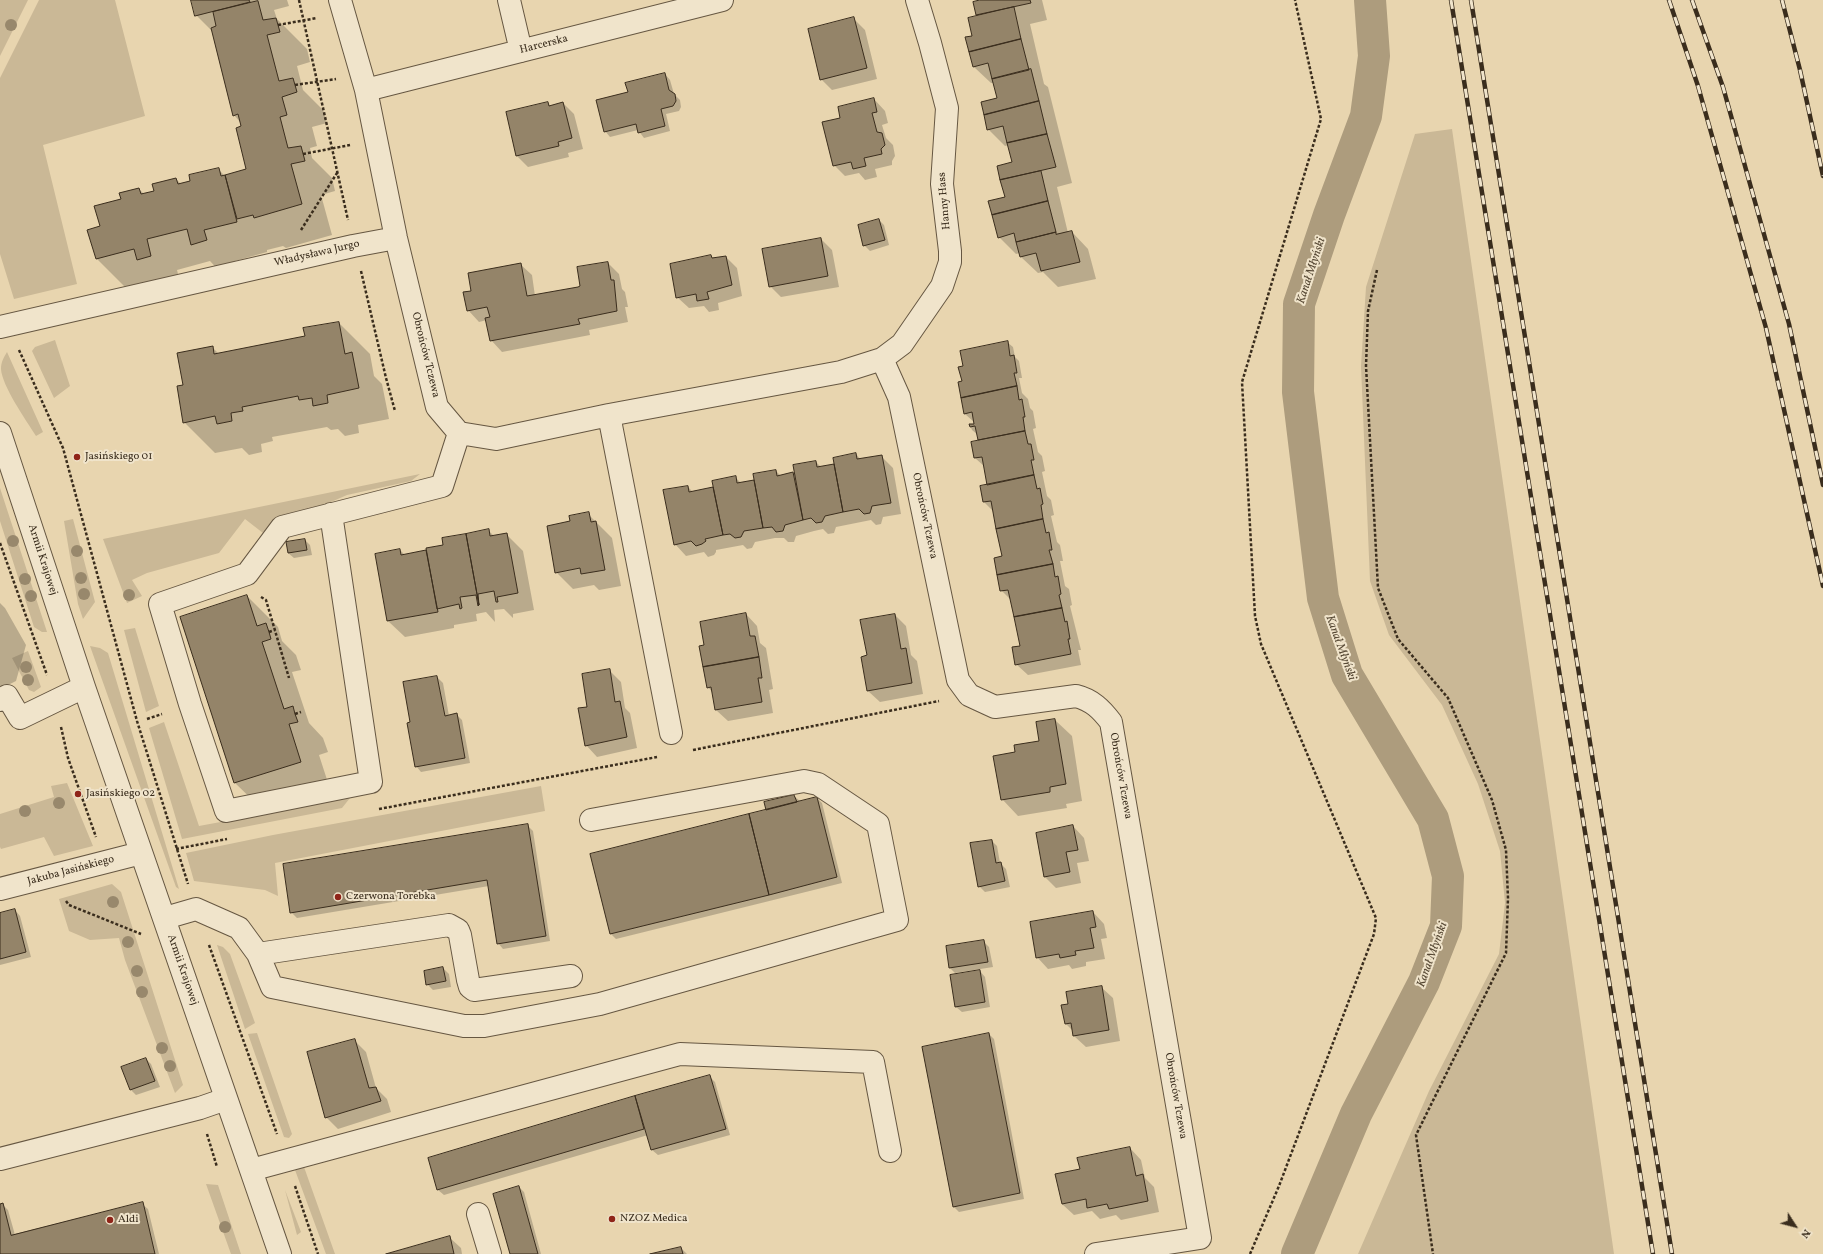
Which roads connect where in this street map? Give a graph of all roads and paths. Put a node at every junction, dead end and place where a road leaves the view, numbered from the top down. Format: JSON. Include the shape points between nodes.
{"nodes":[{"id":1,"x":299,"y":0,"type":"edge"},
{"id":2,"x":509,"y":0,"type":"edge"},
{"id":3,"x":722,"y":0,"type":"edge"},
{"id":4,"x":917,"y":0,"type":"edge"},
{"id":5,"x":1295,"y":0,"type":"edge"},
{"id":6,"x":341,"y":6,"type":"edge"},
{"id":7,"x":303,"y":20,"type":"junction"},
{"id":8,"x":278,"y":25,"type":"dead end"},
{"id":9,"x":521,"y":51,"type":"junction"},
{"id":10,"x":317,"y":82,"type":"junction"},
{"id":11,"x":364,"y":82,"type":"junction"},
{"id":12,"x":295,"y":85,"type":"dead end"},
{"id":13,"x":377,"y":141,"type":"junction"},
{"id":14,"x":332,"y":148,"type":"junction"},
{"id":15,"x":303,"y":154,"type":"dead end"},
{"id":16,"x":337,"y":172,"type":"junction"},
{"id":17,"x":300,"y":231,"type":"dead end"},
{"id":18,"x":396,"y":238,"type":"junction"},
{"id":19,"x":354,"y":246,"type":"junction"},
{"id":20,"x":1377,"y":270,"type":"dead end"},
{"id":21,"x":4,"y":326,"type":"edge"},
{"id":22,"x":882,"y":359,"type":"junction"},
{"id":23,"x":395,"y":411,"type":"dead end"},
{"id":24,"x":610,"y":415,"type":"junction"},
{"id":25,"x":0,"y":433,"type":"edge"},
{"id":26,"x":459,"y":433,"type":"junction"},
{"id":27,"x":331,"y":514,"type":"junction"},
{"id":28,"x":260,"y":596,"type":"dead end"},
{"id":29,"x":275,"y":630,"type":"junction"},
{"id":30,"x":269,"y":632,"type":"dead end"},
{"id":31,"x":289,"y":678,"type":"dead end"},
{"id":32,"x":84,"y":687,"type":"junction"},
{"id":33,"x":969,"y":695,"type":"junction"},
{"id":34,"x":0,"y":700,"type":"edge"},
{"id":35,"x":301,"y":712,"type":"dead end"},
{"id":36,"x":162,"y":714,"type":"dead end"},
{"id":37,"x":296,"y":714,"type":"dead end"},
{"id":38,"x":147,"y":719,"type":"dead end"},
{"id":39,"x":671,"y":732,"type":"dead end"},
{"id":40,"x":689,"y":750,"type":"dead end"},
{"id":41,"x":662,"y":756,"type":"dead end"},
{"id":42,"x":377,"y":810,"type":"dead end"},
{"id":43,"x":591,"y":820,"type":"dead end"},
{"id":44,"x":230,"y":838,"type":"dead end"},
{"id":45,"x":176,"y":849,"type":"junction"},
{"id":46,"x":142,"y":852,"type":"junction"},
{"id":47,"x":0,"y":889,"type":"edge"},
{"id":48,"x":62,"y":896,"type":"dead end"},
{"id":49,"x":196,"y":909,"type":"junction"},
{"id":50,"x":165,"y":918,"type":"junction"},
{"id":51,"x":144,"y":934,"type":"dead end"},
{"id":52,"x":258,"y":954,"type":"junction"},
{"id":53,"x":571,"y":976,"type":"dead end"},
{"id":54,"x":226,"y":1099,"type":"junction"},
{"id":55,"x":890,"y":1151,"type":"dead end"},
{"id":56,"x":0,"y":1159,"type":"edge"},
{"id":57,"x":286,"y":1160,"type":"junction"},
{"id":58,"x":251,"y":1170,"type":"junction"},
{"id":59,"x":478,"y":1214,"type":"dead end"},
{"id":60,"x":280,"y":1254,"type":"edge"},
{"id":61,"x":318,"y":1254,"type":"edge"},
{"id":62,"x":490,"y":1254,"type":"edge"},
{"id":63,"x":1096,"y":1254,"type":"edge"},
{"id":64,"x":1250,"y":1254,"type":"edge"},
{"id":65,"x":1433,"y":1254,"type":"edge"}],
"edges":[{"from":1,"to":7,"type":"path"},
{"from":2,"to":9,"type":"street"},
{"from":3,"to":9,"type":"street","name":"Harcerska"},
{"from":4,"to":22,"type":"street","name":"Hanny Hass","via":[[946,108],[942,184],[950,262],[942,286],[902,344]]},
{"from":5,"to":64,"type":"path","via":[[1321,119],[1242,382],[1255,616],[1261,644],[1376,918],[1374,934],[1366,957],[1279,1186]]},
{"from":6,"to":7,"type":"path"},
{"from":6,"to":11,"type":"street"},
{"from":7,"to":8,"type":"path"},
{"from":7,"to":10,"type":"path"},
{"from":9,"to":11,"type":"street","name":"Harcerska"},
{"from":10,"to":11,"type":"path"},
{"from":10,"to":12,"type":"path"},
{"from":10,"to":14,"type":"path"},
{"from":11,"to":13,"type":"street"},
{"from":13,"to":14,"type":"path"},
{"from":13,"to":18,"type":"street"},
{"from":14,"to":15,"type":"path"},
{"from":14,"to":16,"type":"path"},
{"from":16,"to":17,"type":"path"},
{"from":16,"to":19,"type":"path"},
{"from":18,"to":19,"type":"street","name":"Władysława Jurgo"},
{"from":18,"to":26,"type":"street","name":"Obrońców Tczewa","via":[[437,407]]},
{"from":19,"to":21,"type":"street","name":"Władysława Jurgo"},
{"from":19,"to":23,"type":"path"},
{"from":20,"to":65,"type":"path","via":[[1368,311],[1366,366],[1378,588],[1398,638],[1448,698],[1492,800],[1506,850],[1506,953],[1416,1136]]},
{"from":21,"to":45,"type":"path","via":[[63,448],[137,721]]},
{"from":22,"to":24,"type":"street","via":[[841,372]]},
{"from":22,"to":33,"type":"street","name":"Obrońców Tczewa","via":[[899,398],[958,680]]},
{"from":24,"to":26,"type":"street","via":[[496,439]]},
{"from":24,"to":39,"type":"street"},
{"from":25,"to":32,"type":"street","name":"Armii Krajowej"},
{"from":26,"to":27,"type":"street","via":[[442,486]]},
{"from":27,"to":27,"type":"street","via":[[282,527],[246,574],[160,604],[226,811],[371,782]]},
{"from":28,"to":29,"type":"path","via":[[266,600]]},
{"from":29,"to":30,"type":"path"},
{"from":29,"to":31,"type":"path"},
{"from":32,"to":34,"type":"street","via":[[20,718],[7,696]]},
{"from":32,"to":46,"type":"street","name":"Armii Krajowej"},
{"from":33,"to":40,"type":"path"},
{"from":33,"to":63,"type":"street","name":"Obrońców Tczewa","via":[[995,707],[1076,696],[1095,704],[1111,722],[1200,1238]]},
{"from":35,"to":37,"type":"path"},
{"from":36,"to":38,"type":"path"},
{"from":41,"to":42,"type":"path"},
{"from":43,"to":52,"type":"street","via":[[804,781],[818,784],[878,824],[897,920],[600,1004],[484,1026],[464,1026],[272,987]]},
{"from":44,"to":45,"type":"path"},
{"from":45,"to":49,"type":"path"},
{"from":46,"to":47,"type":"street","name":"Jakuba Jasińskiego"},
{"from":46,"to":50,"type":"street","name":"Armii Krajowej"},
{"from":48,"to":51,"type":"path","via":[[69,905]]},
{"from":49,"to":50,"type":"street"},
{"from":49,"to":52,"type":"street","via":[[239,928]]},
{"from":49,"to":57,"type":"path"},
{"from":50,"to":54,"type":"street","name":"Armii Krajowej"},
{"from":52,"to":53,"type":"street","via":[[449,925],[458,930],[460,935],[468,980],[474,990]]},
{"from":54,"to":56,"type":"street","via":[[200,1108]]},
{"from":54,"to":58,"type":"street","name":"Armii Krajowej"},
{"from":55,"to":57,"type":"street","via":[[873,1062],[680,1054]]},
{"from":57,"to":58,"type":"street"},
{"from":57,"to":61,"type":"path"},
{"from":58,"to":60,"type":"street","name":"Armii Krajowej"},
{"from":59,"to":62,"type":"street"}]}
